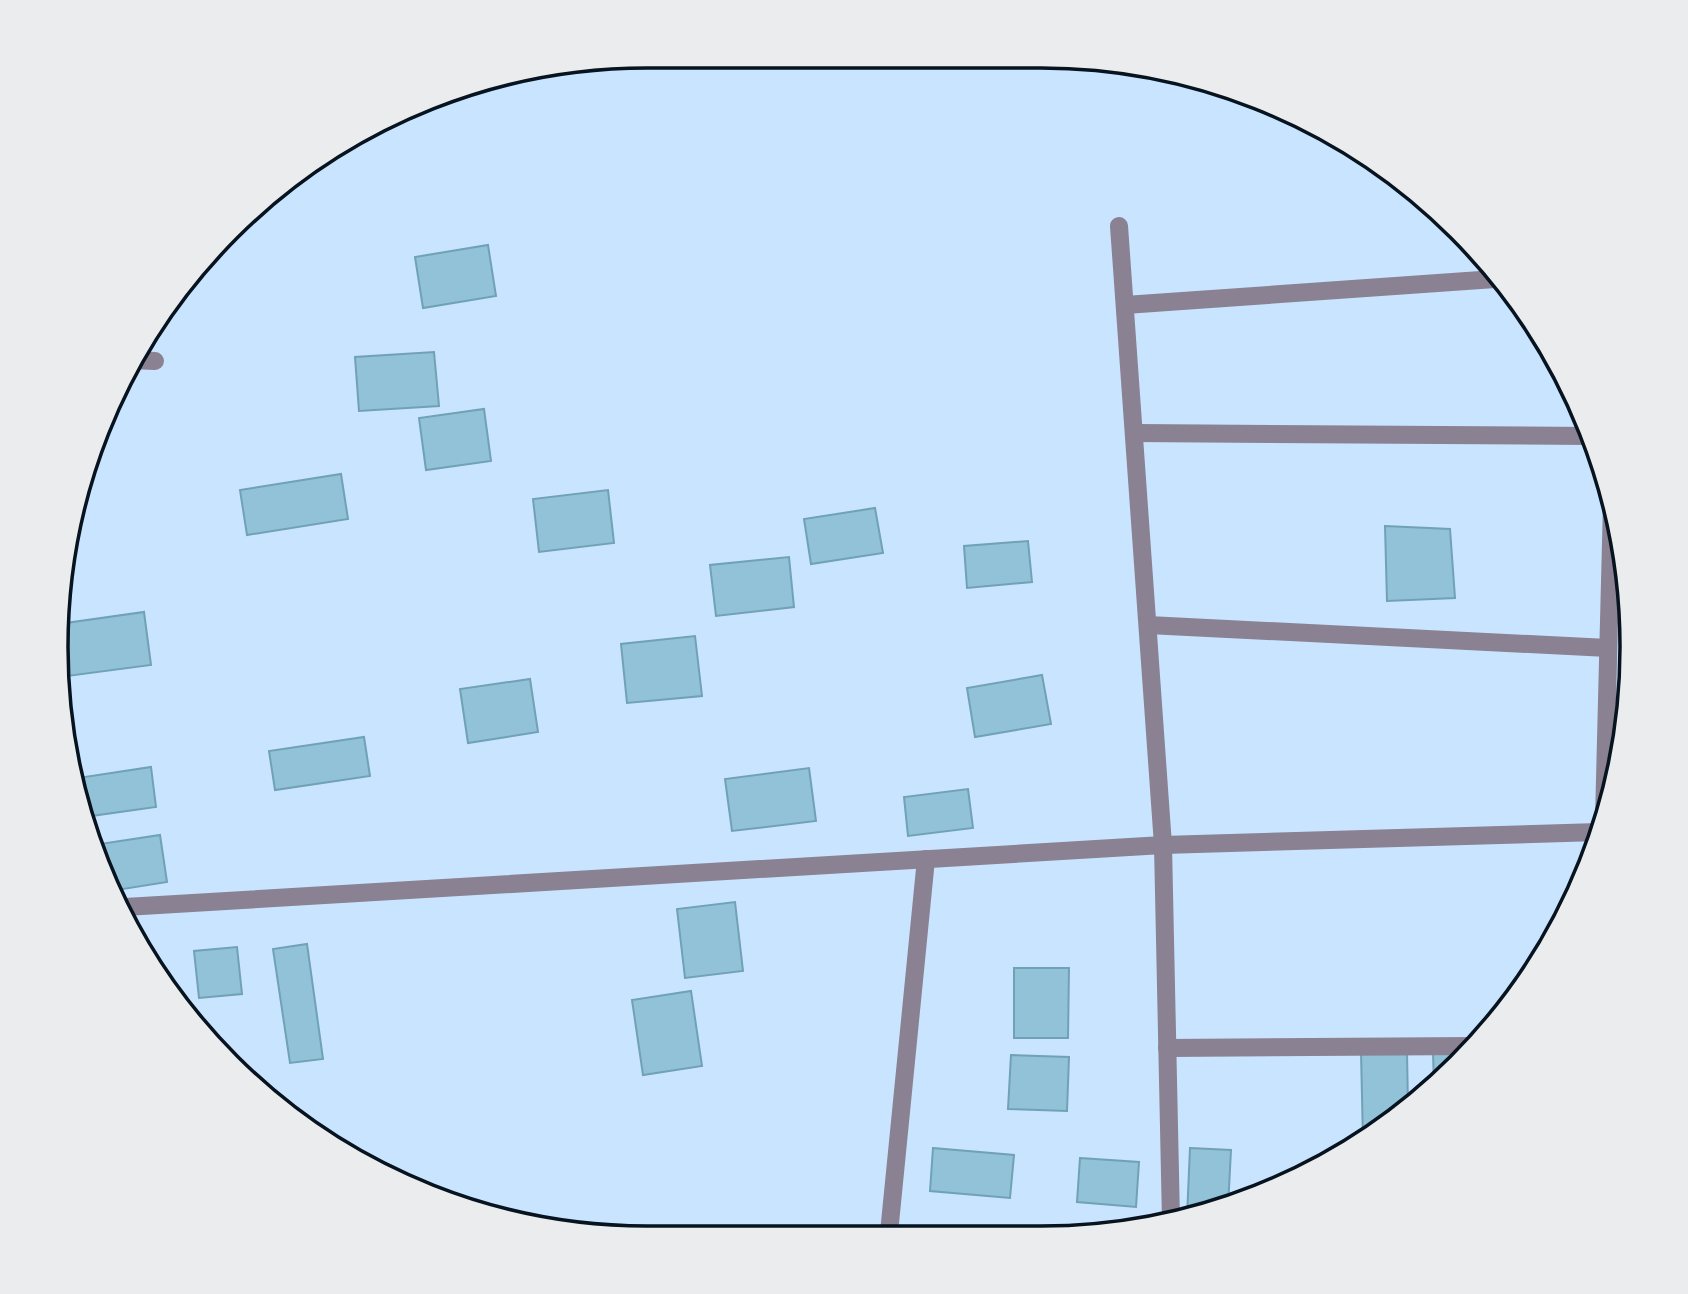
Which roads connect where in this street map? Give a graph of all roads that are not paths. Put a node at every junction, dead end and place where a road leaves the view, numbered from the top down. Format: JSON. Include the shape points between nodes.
{"nodes":[{"id":1,"x":1119,"y":226,"type":"dead end"},
{"id":2,"x":1488,"y":280,"type":"edge"},
{"id":3,"x":1125,"y":305,"type":"junction"},
{"id":4,"x":145,"y":361,"type":"edge"},
{"id":5,"x":155,"y":361,"type":"dead end"},
{"id":6,"x":1134,"y":433,"type":"junction"},
{"id":7,"x":1580,"y":436,"type":"edge"},
{"id":8,"x":1611,"y":545,"type":"edge"},
{"id":9,"x":1147,"y":625,"type":"junction"},
{"id":10,"x":1608,"y":648,"type":"junction"},
{"id":11,"x":1605,"y":777,"type":"edge"},
{"id":12,"x":1589,"y":832,"type":"edge"},
{"id":13,"x":1163,"y":845,"type":"junction"},
{"id":14,"x":926,"y":859,"type":"junction"},
{"id":15,"x":130,"y":907,"type":"edge"},
{"id":16,"x":1460,"y":1045,"type":"edge"},
{"id":17,"x":1167,"y":1048,"type":"junction"},
{"id":18,"x":1171,"y":1211,"type":"edge"},
{"id":19,"x":890,"y":1226,"type":"edge"}],
"edges":[{"from":1,"to":3,"type":"street"},
{"from":2,"to":3,"type":"street"},
{"from":3,"to":6,"type":"street"},
{"from":4,"to":5,"type":"street"},
{"from":6,"to":7,"type":"street"},
{"from":6,"to":9,"type":"street"},
{"from":8,"to":10,"type":"street"},
{"from":9,"to":10,"type":"street"},
{"from":9,"to":13,"type":"street"},
{"from":10,"to":11,"type":"street"},
{"from":12,"to":13,"type":"street"},
{"from":13,"to":14,"type":"street"},
{"from":13,"to":17,"type":"street"},
{"from":14,"to":15,"type":"street"},
{"from":14,"to":19,"type":"street"},
{"from":16,"to":17,"type":"street"},
{"from":17,"to":18,"type":"street"}]}
